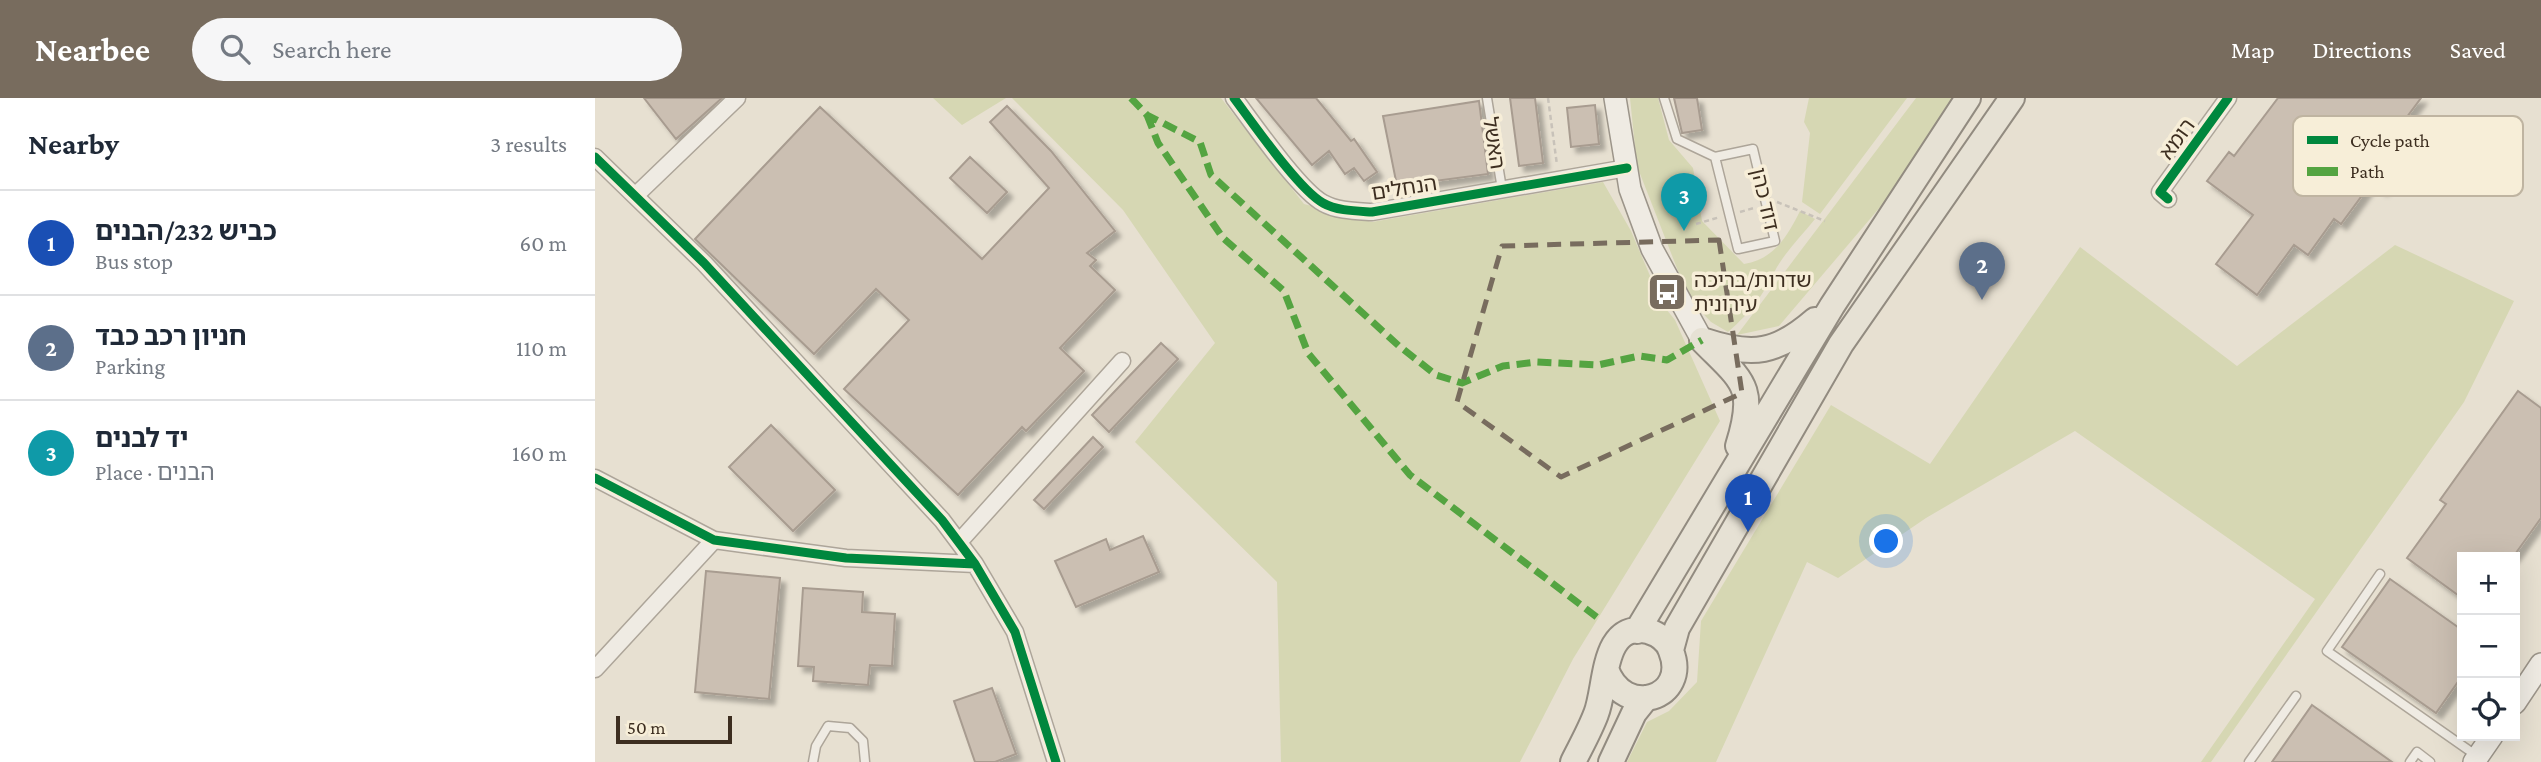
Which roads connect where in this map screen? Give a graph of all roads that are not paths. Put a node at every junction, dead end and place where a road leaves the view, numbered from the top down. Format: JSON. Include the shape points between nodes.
{"nodes":[{"id":1,"x":737,"y":98,"type":"edge"},
{"id":2,"x":1234,"y":98,"type":"edge"},
{"id":3,"x":1487,"y":98,"type":"edge"},
{"id":4,"x":1615,"y":98,"type":"edge"},
{"id":5,"x":1664,"y":98,"type":"edge"},
{"id":6,"x":1968,"y":98,"type":"edge"},
{"id":7,"x":2012,"y":98,"type":"edge"},
{"id":8,"x":2228,"y":98,"type":"edge"},
{"id":9,"x":595,"y":157,"type":"edge"},
{"id":10,"x":1715,"y":157,"type":"junction"},
{"id":11,"x":1627,"y":168,"type":"junction"},
{"id":12,"x":1502,"y":189,"type":"junction"},
{"id":13,"x":635,"y":196,"type":"junction"},
{"id":14,"x":2168,"y":199,"type":"dead end"},
{"id":15,"x":1832,"y":306,"type":"junction"},
{"id":16,"x":1702,"y":340,"type":"junction"},
{"id":17,"x":1122,"y":361,"type":"dead end"},
{"id":18,"x":1729,"y":477,"type":"junction"},
{"id":19,"x":595,"y":478,"type":"edge"},
{"id":20,"x":714,"y":540,"type":"junction"},
{"id":21,"x":960,"y":541,"type":"junction"},
{"id":22,"x":975,"y":564,"type":"junction"},
{"id":23,"x":2380,"y":574,"type":"dead end"},
{"id":24,"x":1637,"y":631,"type":"junction"},
{"id":25,"x":1671,"y":650,"type":"junction"},
{"id":26,"x":2541,"y":664,"type":"edge"},
{"id":27,"x":595,"y":669,"type":"edge"},
{"id":28,"x":1606,"y":669,"type":"junction"},
{"id":29,"x":2296,"y":696,"type":"dead end"},
{"id":30,"x":2520,"y":696,"type":"edge"},
{"id":31,"x":1646,"y":698,"type":"junction"},
{"id":32,"x":2489,"y":741,"type":"edge"},
{"id":33,"x":2476,"y":760,"type":"edge"},
{"id":34,"x":813,"y":762,"type":"edge"},
{"id":35,"x":865,"y":762,"type":"edge"},
{"id":36,"x":1056,"y":762,"type":"edge"},
{"id":37,"x":1573,"y":762,"type":"edge"},
{"id":38,"x":1611,"y":762,"type":"edge"},
{"id":39,"x":2249,"y":762,"type":"edge"},
{"id":40,"x":2410,"y":762,"type":"edge"},
{"id":41,"x":2430,"y":762,"type":"edge"}],
"edges":[{"from":1,"to":13,"type":"street"},
{"from":2,"to":12,"type":"street","name":"הנחלים","via":[[1322,203],[1372,212]]},
{"from":3,"to":12,"type":"lane","name":"האשל"},
{"from":4,"to":11,"type":"street"},
{"from":5,"to":10,"type":"lane","via":[[1677,139]]},
{"from":6,"to":15,"type":"main road"},
{"from":7,"to":25,"type":"main road","via":[[1841,344],[1677,628]]},
{"from":8,"to":14,"type":"street","name":"רומא","via":[[2160,192]]},
{"from":9,"to":13,"type":"street"},
{"from":10,"to":10,"type":"lane","name":"דוד כהן","via":[[1738,248],[1775,241],[1753,149]]},
{"from":11,"to":12,"type":"street","name":"הנחלים"},
{"from":11,"to":16,"type":"street","via":[[1652,249]]},
{"from":13,"to":21,"type":"street","via":[[714,274]]},
{"from":15,"to":16,"type":"main road","via":[[1791,341],[1761,350]]},
{"from":15,"to":18,"type":"main road"},
{"from":16,"to":18,"type":"main road","via":[[1734,371],[1748,401]]},
{"from":17,"to":21,"type":"street"},
{"from":18,"to":24,"type":"main road"},
{"from":19,"to":20,"type":"street"},
{"from":20,"to":22,"type":"street","via":[[846,558]]},
{"from":20,"to":27,"type":"street"},
{"from":21,"to":22,"type":"street"},
{"from":22,"to":36,"type":"street","via":[[1014,632]]},
{"from":23,"to":33,"type":"lane","via":[[2327,651]]},
{"from":24,"to":25,"type":"main road","via":[[1658,635]]},
{"from":24,"to":28,"type":"main road","via":[[1617,640]]},
{"from":25,"to":31,"type":"main road","via":[[1675,664],[1672,679],[1660,694]]},
{"from":26,"to":30,"type":"street"},
{"from":28,"to":31,"type":"main road","via":[[1618,690]]},
{"from":28,"to":37,"type":"main road","via":[[1596,713]]},
{"from":29,"to":39,"type":"lane"},
{"from":31,"to":38,"type":"main road"},
{"from":32,"to":33,"type":"street"},
{"from":34,"to":35,"type":"lane","via":[[828,726],[851,728],[863,741]]},
{"from":40,"to":41,"type":"lane","via":[[2417,752]]}]}
